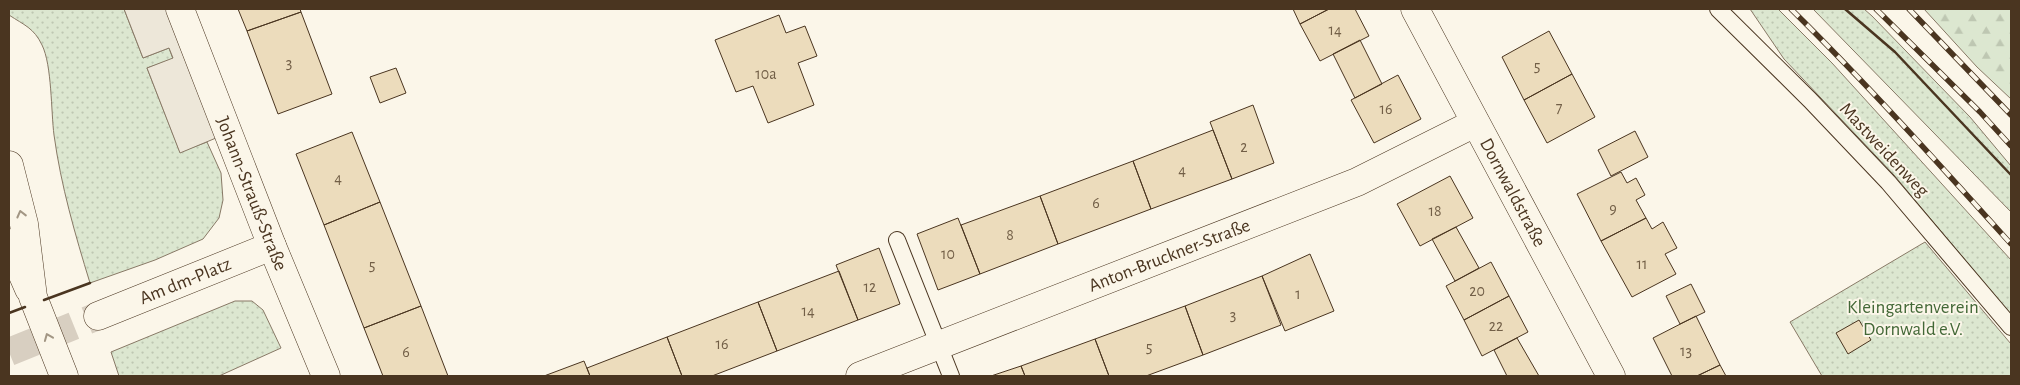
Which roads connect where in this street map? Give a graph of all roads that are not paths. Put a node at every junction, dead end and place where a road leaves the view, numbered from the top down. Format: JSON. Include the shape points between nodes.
{"nodes":[{"id":1,"x":180,"y":9,"type":"edge"},
{"id":2,"x":1415,"y":9,"type":"edge"},
{"id":3,"x":1718,"y":9,"type":"edge"},
{"id":4,"x":1475,"y":123,"type":"junction"},
{"id":5,"x":9,"y":165,"type":"edge"},
{"id":6,"x":897,"y":240,"type":"dead end"},
{"id":7,"x":9,"y":243,"type":"edge"},
{"id":8,"x":272,"y":246,"type":"junction"},
{"id":9,"x":33,"y":297,"type":"junction"},
{"id":10,"x":98,"y":316,"type":"tunnel mouth"},
{"id":11,"x":2011,"y":327,"type":"edge"},
{"id":12,"x":940,"y":346,"type":"junction"},
{"id":13,"x":64,"y":376,"type":"edge"},
{"id":14,"x":326,"y":376,"type":"edge"},
{"id":15,"x":860,"y":376,"type":"edge"},
{"id":16,"x":951,"y":376,"type":"edge"},
{"id":17,"x":1610,"y":376,"type":"edge"}],
"edges":[{"from":1,"to":8,"type":"street","name":"Johann-Strauß-Straße"},
{"from":2,"to":4,"type":"street","name":"Dornwaldstraße"},
{"from":3,"to":11,"type":"lane","name":"Mastweidenweg","via":[[1888,182]]},
{"from":4,"to":12,"type":"street","name":"Anton-Bruckner-Straße","via":[[1356,182]]},
{"from":4,"to":17,"type":"street","name":"Dornwaldstraße"},
{"from":9,"to":5,"type":"street","one_way":true,"via":[[24,224]]},
{"from":6,"to":12,"type":"lane"},
{"from":7,"to":9,"type":"street"},
{"from":8,"to":10,"type":"street","name":"Am dm-Platz"},
{"from":8,"to":14,"type":"street","name":"Johann-Strauß-Straße"},
{"from":13,"to":9,"type":"street","one_way":true},
{"from":12,"to":15,"type":"street","name":"Anton-Bruckner-Straße"},
{"from":12,"to":16,"type":"lane"}]}
